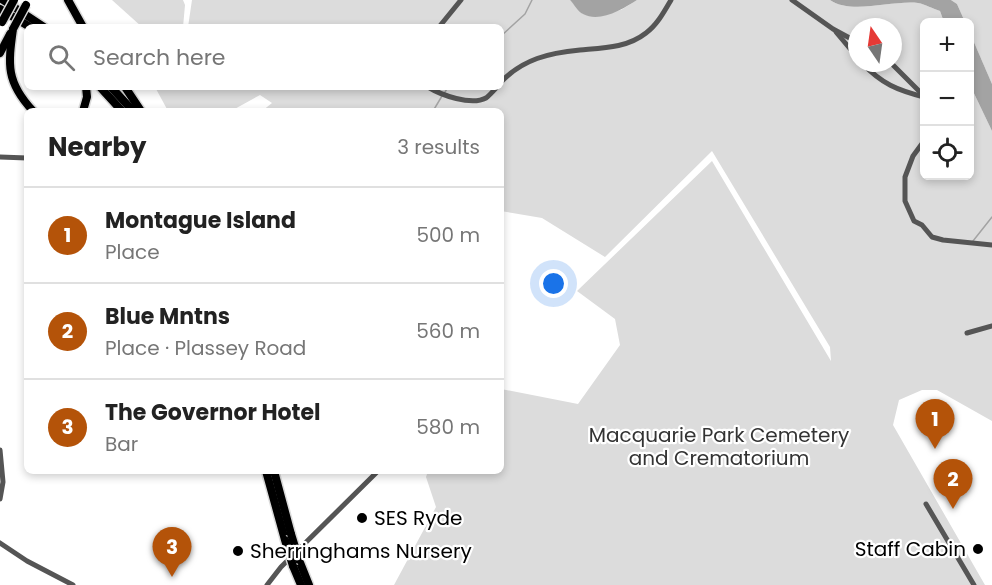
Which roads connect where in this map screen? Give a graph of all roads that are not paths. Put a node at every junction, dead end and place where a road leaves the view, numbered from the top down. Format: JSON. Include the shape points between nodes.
{"nodes":[{"id":1,"x":3,"y":0,"type":"edge"},
{"id":2,"x":14,"y":0,"type":"edge"},
{"id":3,"x":68,"y":0,"type":"edge"},
{"id":4,"x":462,"y":0,"type":"edge"},
{"id":5,"x":671,"y":0,"type":"edge"},
{"id":6,"x":792,"y":0,"type":"edge"},
{"id":7,"x":27,"y":2,"type":"edge"},
{"id":8,"x":3,"y":11,"type":"edge"},
{"id":9,"x":1,"y":24,"type":"edge"},
{"id":10,"x":25,"y":24,"type":"edge"},
{"id":11,"x":39,"y":24,"type":"edge"},
{"id":12,"x":81,"y":24,"type":"edge"},
{"id":13,"x":442,"y":24,"type":"edge"},
{"id":14,"x":13,"y":29,"type":"junction"},
{"id":15,"x":833,"y":29,"type":"junction"},
{"id":16,"x":24,"y":30,"type":"edge"},
{"id":17,"x":848,"y":37,"type":"edge"},
{"id":18,"x":848,"y":46,"type":"edge"},
{"id":19,"x":0,"y":52,"type":"edge"},
{"id":20,"x":871,"y":72,"type":"edge"},
{"id":21,"x":900,"y":72,"type":"edge"},
{"id":22,"x":504,"y":80,"type":"edge"},
{"id":23,"x":86,"y":90,"type":"edge"},
{"id":24,"x":103,"y":90,"type":"edge"},
{"id":25,"x":114,"y":90,"type":"edge"},
{"id":26,"x":126,"y":90,"type":"edge"},
{"id":27,"x":435,"y":90,"type":"edge"},
{"id":28,"x":494,"y":90,"type":"edge"},
{"id":29,"x":920,"y":93,"type":"edge"},
{"id":30,"x":920,"y":96,"type":"edge"},
{"id":31,"x":31,"y":108,"type":"edge"},
{"id":32,"x":84,"y":108,"type":"edge"},
{"id":33,"x":119,"y":108,"type":"edge"},
{"id":34,"x":130,"y":108,"type":"edge"},
{"id":35,"x":139,"y":108,"type":"edge"},
{"id":36,"x":920,"y":146,"type":"edge"},
{"id":37,"x":0,"y":157,"type":"edge"},
{"id":38,"x":24,"y":158,"type":"edge"},
{"id":39,"x":992,"y":244,"type":"edge"},
{"id":40,"x":992,"y":327,"type":"edge"},
{"id":41,"x":967,"y":333,"type":"dead end"},
{"id":42,"x":0,"y":450,"type":"edge"},
{"id":43,"x":267,"y":474,"type":"edge"},
{"id":44,"x":275,"y":474,"type":"edge"},
{"id":45,"x":375,"y":474,"type":"edge"},
{"id":46,"x":0,"y":499,"type":"edge"},
{"id":47,"x":926,"y":504,"type":"dead end"},
{"id":48,"x":288,"y":537,"type":"junction"},
{"id":49,"x":0,"y":543,"type":"edge"},
{"id":50,"x":296,"y":563,"type":"junction"},
{"id":51,"x":73,"y":585,"type":"edge"},
{"id":52,"x":267,"y":585,"type":"edge"},
{"id":53,"x":301,"y":585,"type":"edge"},
{"id":54,"x":309,"y":585,"type":"edge"},
{"id":55,"x":974,"y":585,"type":"edge"}],
"edges":[{"from":1,"to":11,"type":"highway"},
{"from":2,"to":9,"type":"highway","bridge":true},
{"from":3,"to":12,"type":"highway"},
{"from":4,"to":13,"type":"street"},
{"from":5,"to":22,"type":"street","via":[[654,25],[640,37],[620,46],[541,56]]},
{"from":6,"to":15,"type":"street"},
{"from":7,"to":14,"type":"highway","bridge":true},
{"from":8,"to":10,"type":"highway"},
{"from":8,"to":16,"type":"highway"},
{"from":14,"to":19,"type":"highway"},
{"from":14,"to":31,"type":"highway","via":[[10,76]]},
{"from":15,"to":17,"type":"street"},
{"from":15,"to":18,"type":"street"},
{"from":20,"to":30,"type":"street","via":[[888,86]]},
{"from":21,"to":29,"type":"street"},
{"from":23,"to":32,"type":"highway"},
{"from":24,"to":33,"type":"highway"},
{"from":25,"to":34,"type":"highway"},
{"from":26,"to":35,"type":"highway"},
{"from":27,"to":28,"type":"street","via":[[460,99],[479,100]]},
{"from":36,"to":39,"type":"street","via":[[905,177],[905,201],[914,221],[932,237]]},
{"from":37,"to":38,"type":"street"},
{"from":40,"to":41,"type":"street"},
{"from":42,"to":46,"type":"street"},
{"from":43,"to":48,"type":"highway"},
{"from":44,"to":48,"type":"highway"},
{"from":45,"to":52,"type":"street"},
{"from":47,"to":55,"type":"street"},
{"from":48,"to":50,"type":"highway","bridge":true},
{"from":49,"to":51,"type":"street"},
{"from":50,"to":53,"type":"highway"},
{"from":50,"to":54,"type":"highway"}]}
